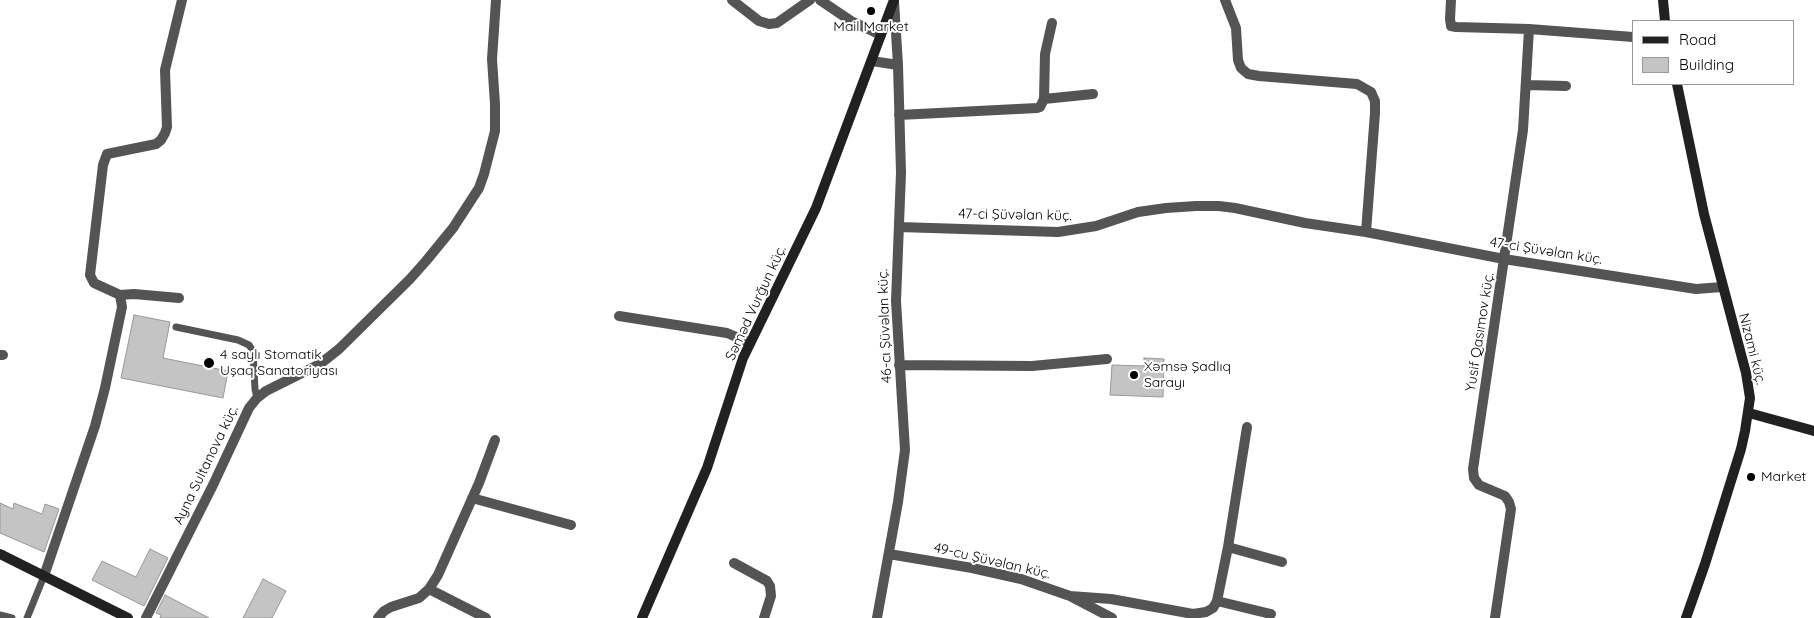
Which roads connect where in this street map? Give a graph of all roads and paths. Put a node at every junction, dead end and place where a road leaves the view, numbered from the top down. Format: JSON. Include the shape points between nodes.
{"nodes":[{"id":1,"x":182,"y":0,"type":"edge"},
{"id":2,"x":496,"y":0,"type":"edge"},
{"id":3,"x":732,"y":0,"type":"edge"},
{"id":4,"x":810,"y":0,"type":"edge"},
{"id":5,"x":820,"y":0,"type":"edge"},
{"id":6,"x":894,"y":0,"type":"edge"},
{"id":7,"x":1225,"y":0,"type":"edge"},
{"id":8,"x":1451,"y":0,"type":"edge"},
{"id":9,"x":1663,"y":0,"type":"edge"},
{"id":10,"x":1665,"y":20,"type":"edge"},
{"id":11,"x":1052,"y":23,"type":"dead end"},
{"id":12,"x":1529,"y":29,"type":"junction"},
{"id":13,"x":881,"y":35,"type":"junction"},
{"id":14,"x":1632,"y":37,"type":"edge"},
{"id":15,"x":872,"y":61,"type":"junction"},
{"id":16,"x":898,"y":66,"type":"junction"},
{"id":17,"x":1527,"y":85,"type":"junction"},
{"id":18,"x":1677,"y":85,"type":"edge"},
{"id":19,"x":1566,"y":86,"type":"dead end"},
{"id":20,"x":1093,"y":94,"type":"dead end"},
{"id":21,"x":1044,"y":99,"type":"junction"},
{"id":22,"x":899,"y":115,"type":"junction"},
{"id":23,"x":899,"y":227,"type":"junction"},
{"id":24,"x":1366,"y":232,"type":"junction"},
{"id":25,"x":1504,"y":260,"type":"junction"},
{"id":26,"x":1722,"y":287,"type":"junction"},
{"id":27,"x":120,"y":295,"type":"junction"},
{"id":28,"x":179,"y":298,"type":"dead end"},
{"id":29,"x":619,"y":316,"type":"dead end"},
{"id":30,"x":176,"y":327,"type":"dead end"},
{"id":31,"x":750,"y":343,"type":"junction"},
{"id":32,"x":1107,"y":358,"type":"dead end"},
{"id":33,"x":899,"y":365,"type":"junction"},
{"id":34,"x":257,"y":398,"type":"junction"},
{"id":35,"x":1749,"y":414,"type":"junction"},
{"id":36,"x":1247,"y":427,"type":"dead end"},
{"id":37,"x":1814,"y":431,"type":"edge"},
{"id":38,"x":495,"y":440,"type":"dead end"},
{"id":39,"x":472,"y":498,"type":"junction"},
{"id":40,"x":571,"y":525,"type":"dead end"},
{"id":41,"x":1228,"y":547,"type":"junction"},
{"id":42,"x":0,"y":554,"type":"edge"},
{"id":43,"x":889,"y":554,"type":"junction"},
{"id":44,"x":1282,"y":562,"type":"dead end"},
{"id":45,"x":734,"y":563,"type":"dead end"},
{"id":46,"x":44,"y":576,"type":"junction"},
{"id":47,"x":429,"y":589,"type":"junction"},
{"id":48,"x":1070,"y":596,"type":"junction"},
{"id":49,"x":1217,"y":601,"type":"junction"},
{"id":50,"x":1272,"y":614,"type":"dead end"},
{"id":51,"x":0,"y":615,"type":"edge"},
{"id":52,"x":1193,"y":616,"type":"edge"},
{"id":53,"x":12,"y":618,"type":"edge"},
{"id":54,"x":27,"y":618,"type":"edge"},
{"id":55,"x":128,"y":618,"type":"edge"},
{"id":56,"x":146,"y":618,"type":"edge"},
{"id":57,"x":378,"y":618,"type":"edge"},
{"id":58,"x":486,"y":618,"type":"edge"},
{"id":59,"x":642,"y":618,"type":"edge"},
{"id":60,"x":764,"y":618,"type":"edge"},
{"id":61,"x":877,"y":618,"type":"edge"},
{"id":62,"x":1112,"y":618,"type":"edge"},
{"id":63,"x":1496,"y":618,"type":"edge"},
{"id":64,"x":1686,"y":618,"type":"edge"}],
"edges":[{"from":1,"to":27,"type":"street","via":[[165,70],[165,134],[156,144],[107,154],[103,165],[90,275],[94,283]]},
{"from":2,"to":34,"type":"street","name":"Ayna Sultanova küç.","via":[[492,60],[495,131],[484,174],[467,208],[410,280],[339,349],[320,364]]},
{"from":3,"to":4,"type":"street","via":[[759,21],[769,24]]},
{"from":5,"to":13,"type":"street","via":[[851,21]]},
{"from":6,"to":13,"type":"street","name":"Səməd Vurğun küç."},
{"from":6,"to":16,"type":"street","name":"46-cı Şüvəlan küç."},
{"from":7,"to":24,"type":"street","via":[[1236,28],[1238,60],[1248,74],[1357,84],[1371,92],[1375,113]]},
{"from":8,"to":12,"type":"street","via":[[1451,26]]},
{"from":9,"to":10,"type":"street"},
{"from":11,"to":21,"type":"street","via":[[1045,54]]},
{"from":12,"to":14,"type":"street"},
{"from":12,"to":17,"type":"street","name":"Yusif Qasımov küç."},
{"from":13,"to":15,"type":"street","name":"Səməd Vurğun küç."},
{"from":15,"to":16,"type":"street"},
{"from":15,"to":31,"type":"street","name":"Səməd Vurğun küç.","via":[[816,208]]},
{"from":16,"to":22,"type":"street","name":"46-cı Şüvəlan küç."},
{"from":17,"to":19,"type":"street"},
{"from":17,"to":25,"type":"street","name":"Yusif Qasımov küç."},
{"from":18,"to":26,"type":"street","name":"Nizami küç."},
{"from":20,"to":21,"type":"street"},
{"from":21,"to":22,"type":"street","via":[[1037,108]]},
{"from":22,"to":23,"type":"street","name":"46-cı Şüvəlan küç."},
{"from":23,"to":24,"type":"street","name":"47-ci Şüvəlan küç.","via":[[1058,232],[1096,226],[1138,212],[1196,206],[1235,208]]},
{"from":23,"to":33,"type":"street","name":"46-cı Şüvəlan küç.","via":[[896,284]]},
{"from":24,"to":25,"type":"street","name":"47-ci Şüvəlan küç."},
{"from":25,"to":26,"type":"street","name":"47-ci Şüvəlan küç.","via":[[1696,289]]},
{"from":25,"to":63,"type":"street","name":"Yusif Qasımov küç.","via":[[1473,468],[1479,485],[1506,496],[1509,502]]},
{"from":26,"to":35,"type":"street","name":"Nizami küç.","via":[[1748,385]]},
{"from":27,"to":28,"type":"street"},
{"from":27,"to":46,"type":"street","via":[[122,307],[95,426]]},
{"from":29,"to":31,"type":"street","via":[[727,333]]},
{"from":30,"to":34,"type":"lane","via":[[249,345],[253,351]]},
{"from":31,"to":59,"type":"street","name":"Səməd Vurğun küç.","via":[[707,468]]},
{"from":32,"to":33,"type":"street","via":[[1032,366]]},
{"from":33,"to":43,"type":"street","name":"46-cı Şüvəlan küç.","via":[[905,450]]},
{"from":34,"to":56,"type":"street","name":"Ayna Sultanova küç.","via":[[244,416]]},
{"from":35,"to":37,"type":"street"},
{"from":35,"to":64,"type":"street","name":"Nizami küç.","via":[[1741,450]]},
{"from":36,"to":41,"type":"street"},
{"from":38,"to":39,"type":"street"},
{"from":39,"to":40,"type":"street"},
{"from":39,"to":47,"type":"street"},
{"from":41,"to":44,"type":"street"},
{"from":41,"to":49,"type":"street"},
{"from":42,"to":46,"type":"street"},
{"from":43,"to":48,"type":"street","name":"49-cu Şüvəlan küç.","via":[[1006,575]]},
{"from":43,"to":61,"type":"street","name":"46-cı Şüvəlan küç."},
{"from":45,"to":60,"type":"street","via":[[767,581],[770,586],[771,596]]},
{"from":46,"to":54,"type":"lane"},
{"from":46,"to":55,"type":"street"},
{"from":47,"to":57,"type":"street","via":[[419,598],[391,607]]},
{"from":47,"to":58,"type":"street"},
{"from":48,"to":52,"type":"street","via":[[1111,599]]},
{"from":48,"to":62,"type":"street","name":"49-cu Şüvəlan küç."},
{"from":49,"to":50,"type":"street"},
{"from":49,"to":52,"type":"street","via":[[1213,608]]},
{"from":51,"to":53,"type":"lane"}]}
